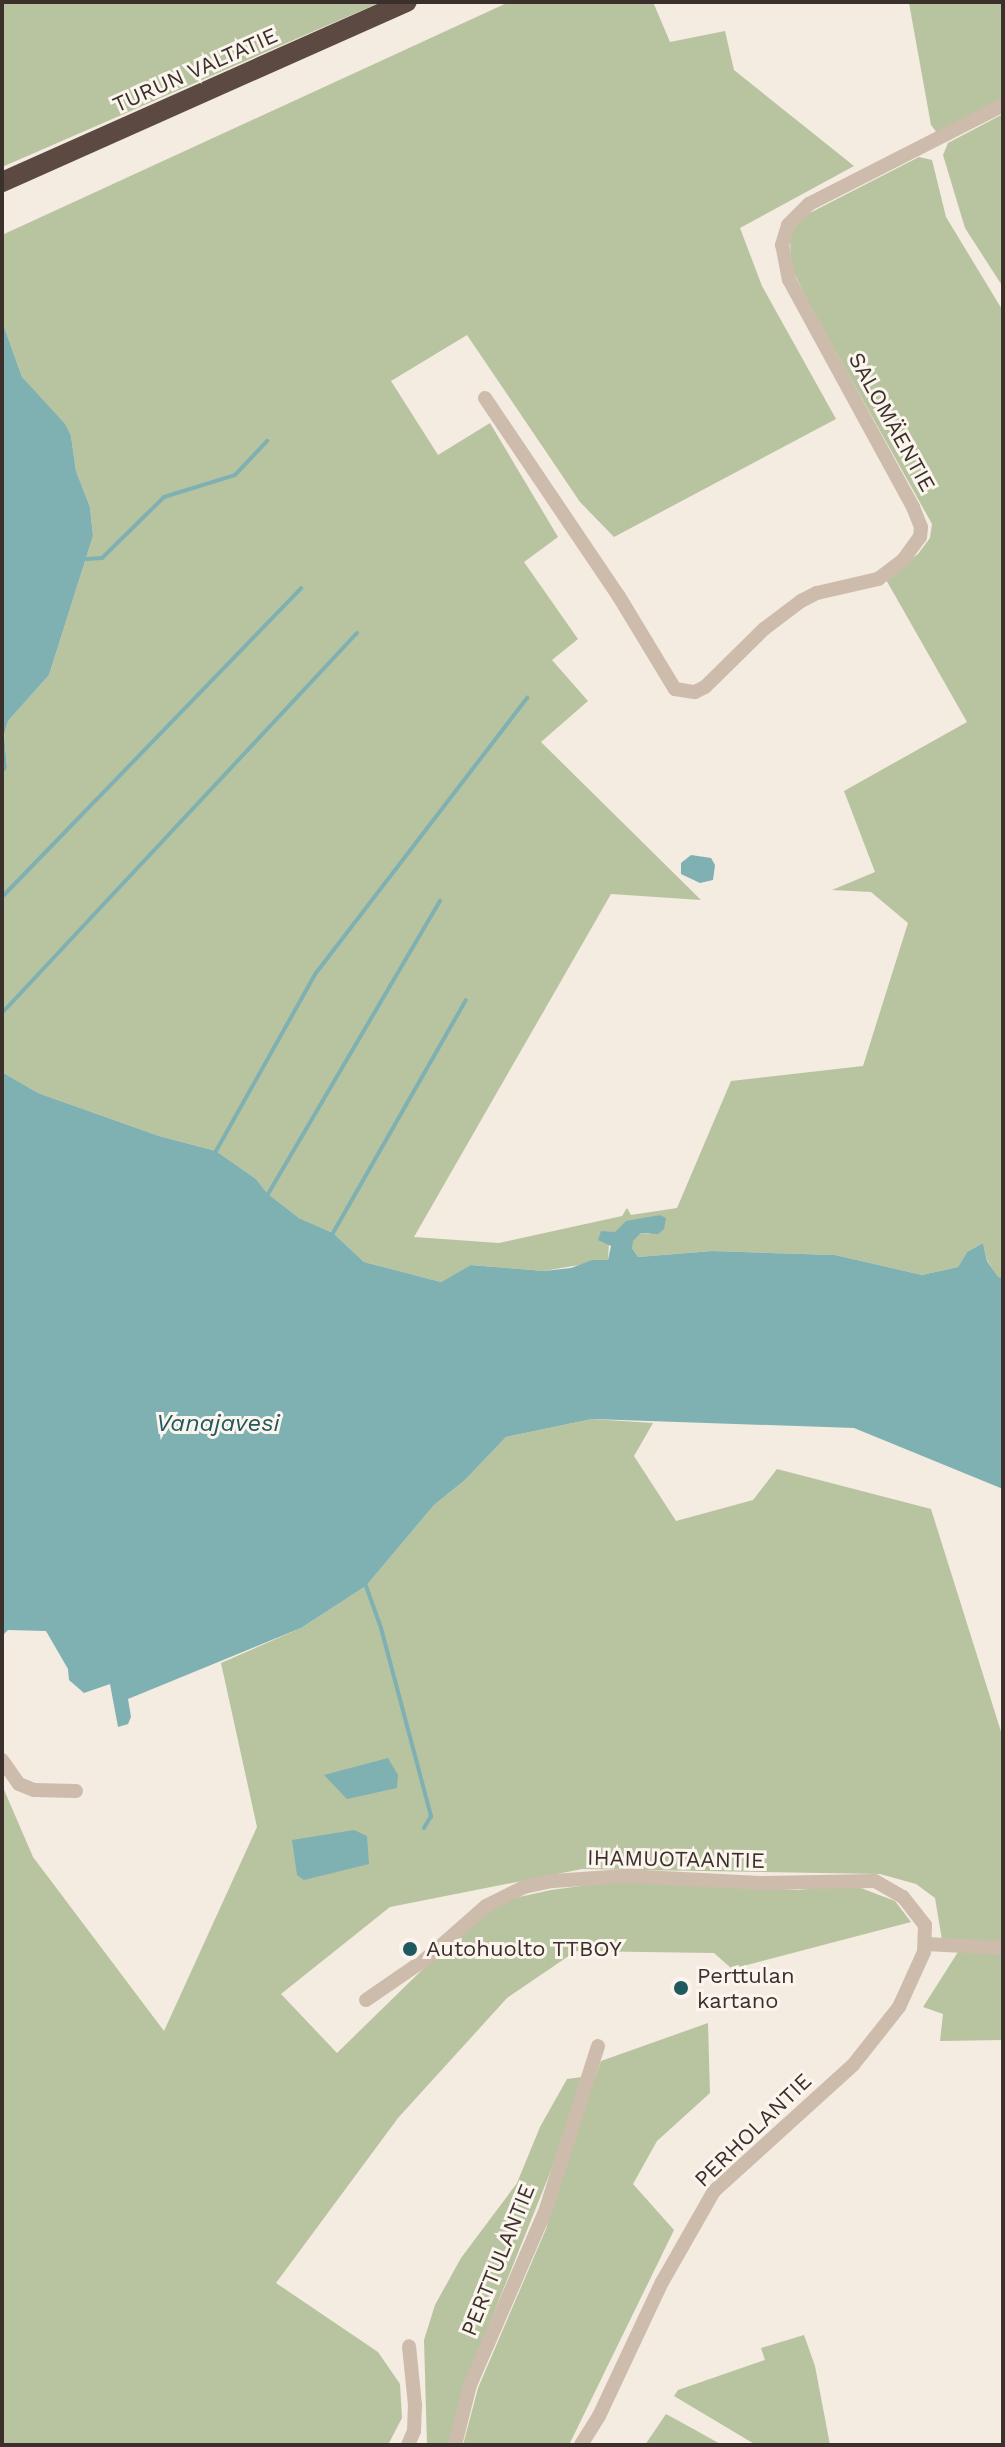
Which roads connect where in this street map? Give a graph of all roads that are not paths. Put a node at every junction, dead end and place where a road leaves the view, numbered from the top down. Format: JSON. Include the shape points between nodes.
{"nodes":[{"id":1,"x":407,"y":2,"type":"edge"},
{"id":2,"x":1003,"y":105,"type":"edge"},
{"id":3,"x":2,"y":182,"type":"edge"},
{"id":4,"x":485,"y":398,"type":"dead end"},
{"id":5,"x":2,"y":1760,"type":"edge"},
{"id":6,"x":76,"y":1791,"type":"dead end"},
{"id":7,"x":926,"y":1944,"type":"junction"},
{"id":8,"x":1003,"y":1948,"type":"edge"},
{"id":9,"x":366,"y":2000,"type":"dead end"},
{"id":10,"x":598,"y":2046,"type":"dead end"},
{"id":11,"x":409,"y":2346,"type":"dead end"},
{"id":12,"x":408,"y":2445,"type":"edge"},
{"id":13,"x":455,"y":2445,"type":"edge"},
{"id":14,"x":581,"y":2445,"type":"edge"}],
"edges":[{"from":1,"to":3,"type":"highway","name":"TURUN VALTATIE"},
{"from":2,"to":4,"type":"street","name":"SALOMÄENTIE","via":[[809,204],[788,225],[782,245],[789,280],[913,507],[920,537],[903,560],[878,579],[801,601],[705,687],[695,692],[675,689]]},
{"from":5,"to":6,"type":"street","via":[[19,1784],[34,1790]]},
{"from":7,"to":8,"type":"street"},
{"from":7,"to":9,"type":"street","name":"IHAMUOTAANTIE","via":[[925,1925],[915,1911],[875,1881],[760,1883],[625,1876],[553,1881],[524,1887],[486,1906],[427,1958]]},
{"from":7,"to":14,"type":"street","name":"PERHOLANTIE","via":[[899,2007],[853,2065],[714,2191]]},
{"from":10,"to":13,"type":"street","name":"PERTTULANTIE","via":[[546,2209],[470,2385]]},
{"from":11,"to":12,"type":"street","via":[[415,2405]]}]}
